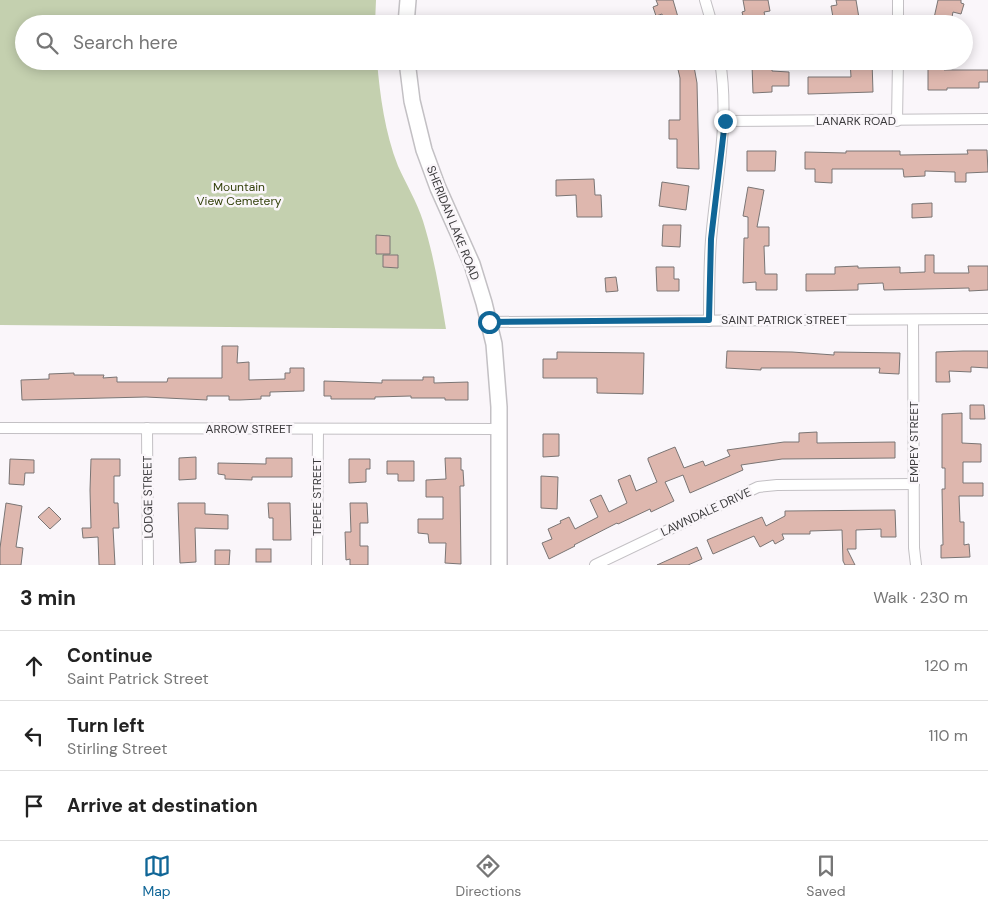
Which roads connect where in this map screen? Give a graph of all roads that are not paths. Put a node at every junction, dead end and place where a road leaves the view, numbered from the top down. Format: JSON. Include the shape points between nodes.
{"nodes":[{"id":1,"x":408,"y":0,"type":"edge"},
{"id":2,"x":705,"y":0,"type":"edge"},
{"id":3,"x":898,"y":0,"type":"edge"},
{"id":4,"x":407,"y":15,"type":"edge"},
{"id":5,"x":709,"y":15,"type":"edge"},
{"id":6,"x":898,"y":15,"type":"edge"},
{"id":7,"x":408,"y":70,"type":"edge"},
{"id":8,"x":722,"y":70,"type":"edge"},
{"id":9,"x":898,"y":70,"type":"edge"},
{"id":10,"x":988,"y":120,"type":"edge"},
{"id":11,"x":725,"y":121,"type":"junction"},
{"id":12,"x":897,"y":121,"type":"junction"},
{"id":13,"x":988,"y":319,"type":"edge"},
{"id":14,"x":709,"y":320,"type":"junction"},
{"id":15,"x":913,"y":320,"type":"junction"},
{"id":16,"x":489,"y":322,"type":"junction"},
{"id":17,"x":0,"y":428,"type":"edge"},
{"id":18,"x":147,"y":428,"type":"junction"},
{"id":19,"x":318,"y":429,"type":"junction"},
{"id":20,"x":499,"y":429,"type":"junction"},
{"id":21,"x":914,"y":484,"type":"junction"},
{"id":22,"x":148,"y":565,"type":"edge"},
{"id":23,"x":317,"y":565,"type":"edge"},
{"id":24,"x":499,"y":565,"type":"edge"},
{"id":25,"x":595,"y":565,"type":"edge"},
{"id":26,"x":916,"y":565,"type":"edge"}],
"edges":[{"from":1,"to":4,"type":"main road"},
{"from":2,"to":5,"type":"street"},
{"from":3,"to":6,"type":"street"},
{"from":7,"to":16,"type":"main road","name":"SHERIDAN LAKE ROAD","via":[[424,150],[472,264]]},
{"from":8,"to":11,"type":"street"},
{"from":9,"to":12,"type":"street"},
{"from":10,"to":12,"type":"street","name":"LANARK ROAD"},
{"from":11,"to":12,"type":"street","name":"LANARK ROAD"},
{"from":11,"to":14,"type":"street","via":[[711,239]]},
{"from":13,"to":15,"type":"street","name":"SAINT PATRICK STREET"},
{"from":14,"to":15,"type":"street","name":"SAINT PATRICK STREET"},
{"from":14,"to":16,"type":"street","name":"SAINT PATRICK STREET"},
{"from":15,"to":21,"type":"street","name":"EMPEY STREET"},
{"from":16,"to":20,"type":"main road","name":"SHERIDAN LAKE ROAD","via":[[497,368]]},
{"from":17,"to":18,"type":"street","name":"ARROW STREET"},
{"from":18,"to":19,"type":"street","name":"ARROW STREET"},
{"from":18,"to":22,"type":"street","name":"LODGE STREET"},
{"from":19,"to":20,"type":"street","name":"ARROW STREET"},
{"from":19,"to":23,"type":"street","name":"TEPEE STREET"},
{"from":20,"to":24,"type":"main road","name":"SHERIDAN LAKE ROAD"},
{"from":21,"to":25,"type":"street","name":"LAWNDALE DRIVE","via":[[758,487]]},
{"from":21,"to":26,"type":"street","name":"EMPEY STREET"}]}
